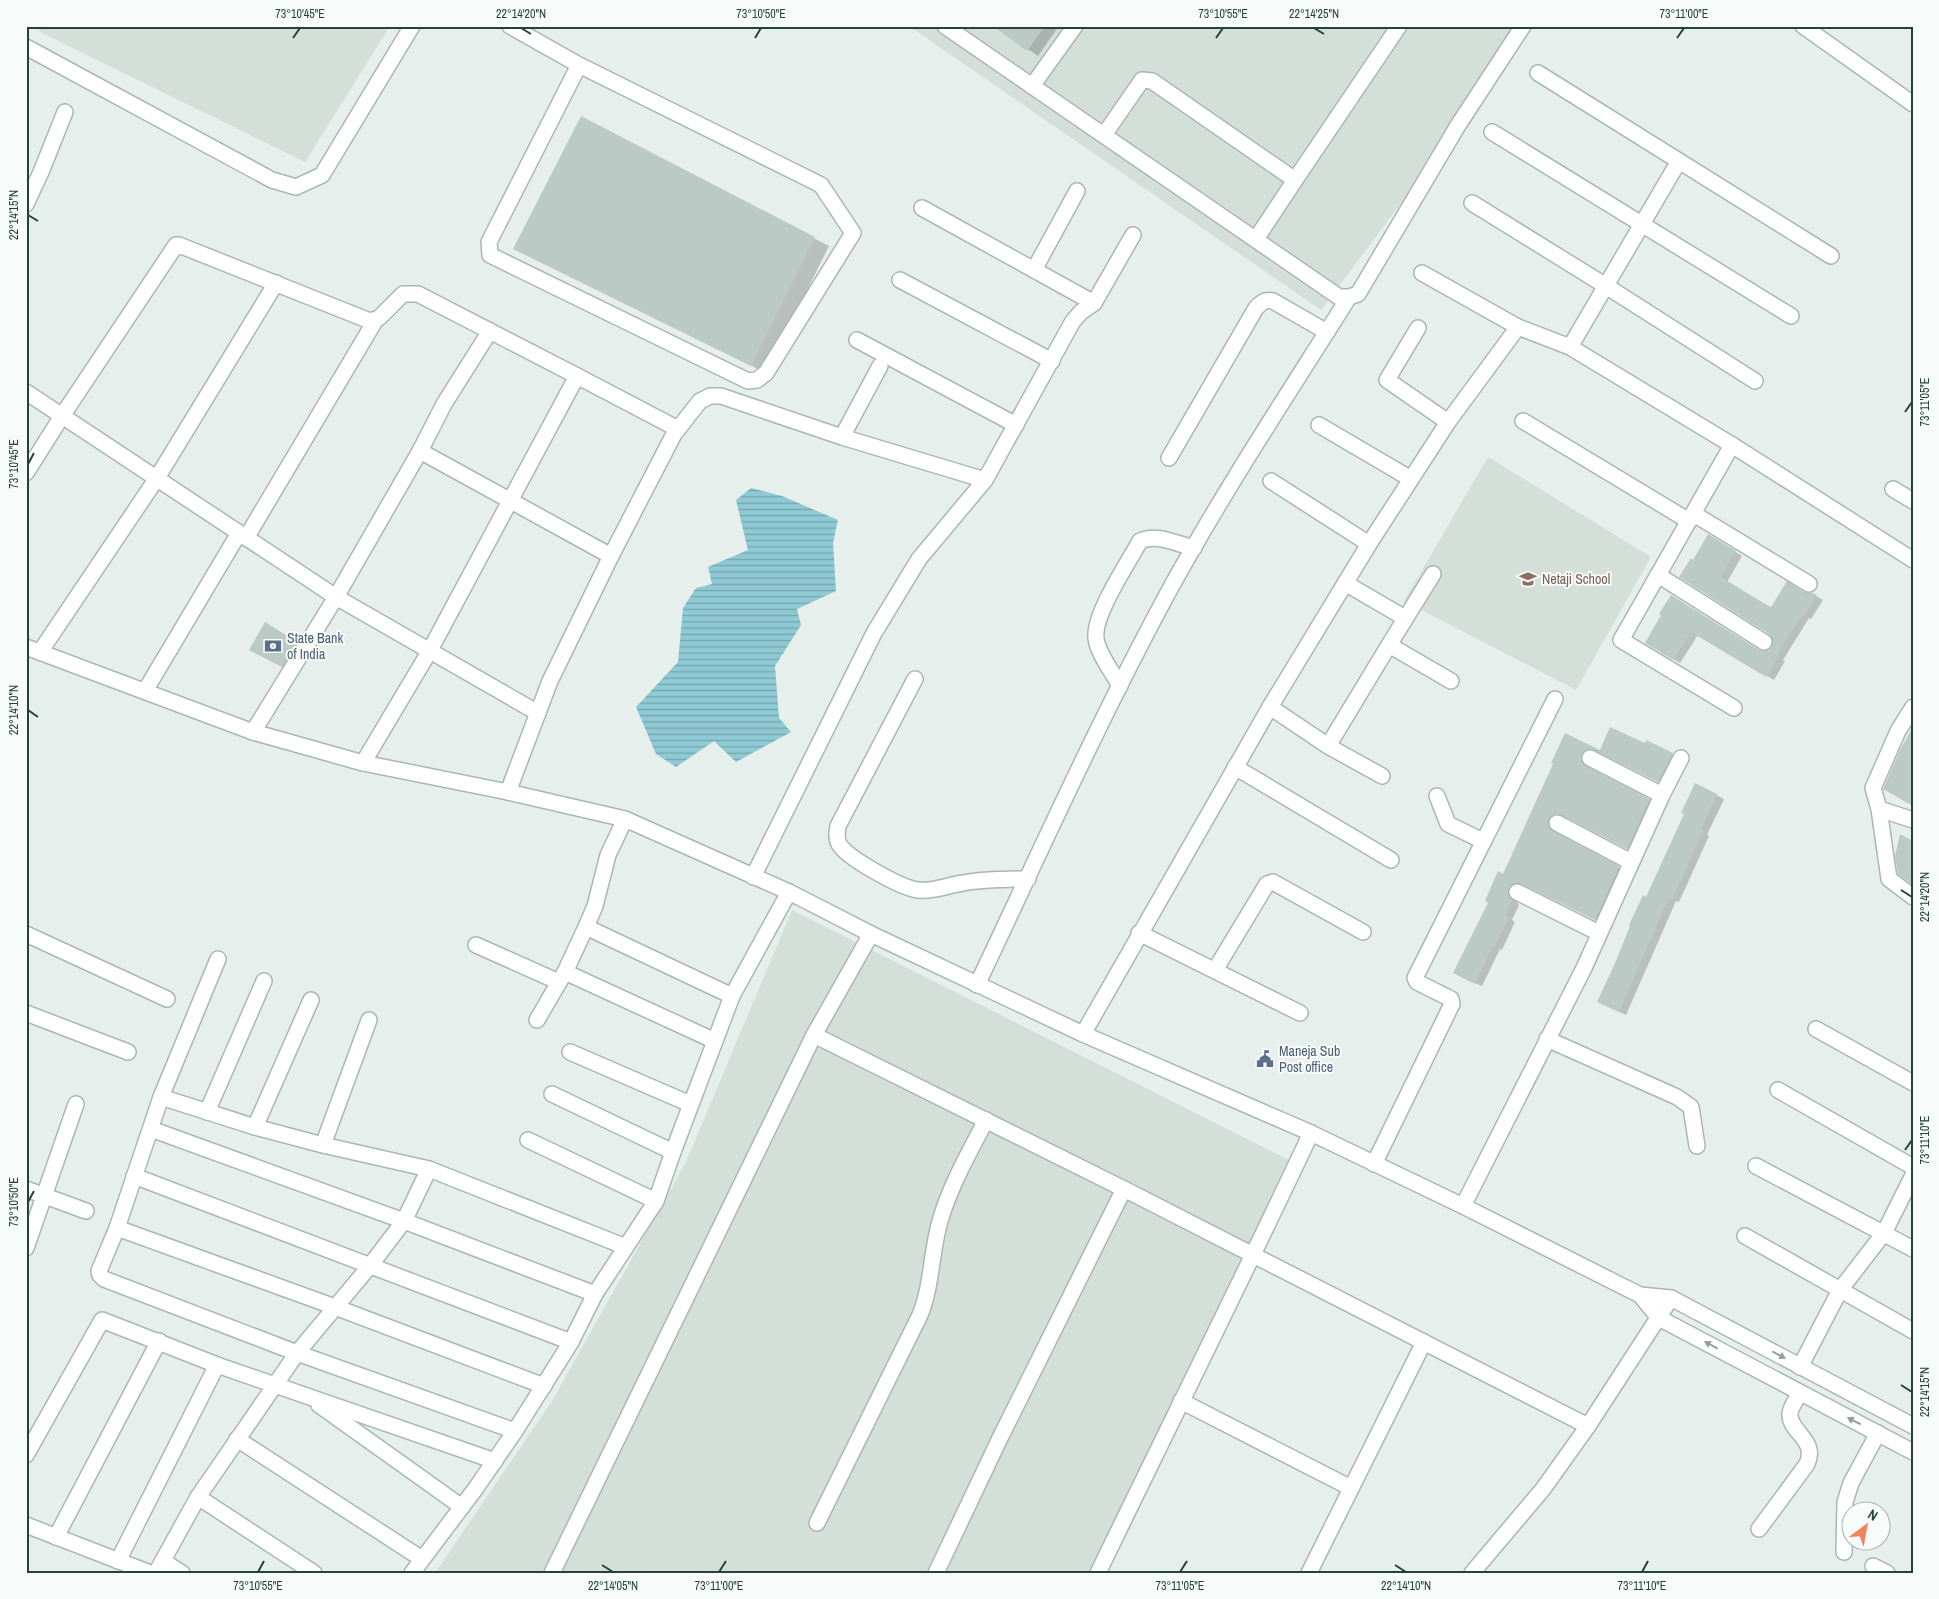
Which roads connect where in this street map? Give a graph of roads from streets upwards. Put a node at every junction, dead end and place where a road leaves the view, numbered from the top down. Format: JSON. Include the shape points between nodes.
{"nodes":[{"id":1,"x":412,"y":26,"type":"edge"},
{"id":2,"x":510,"y":26,"type":"edge"},
{"id":3,"x":945,"y":26,"type":"edge"},
{"id":4,"x":1075,"y":26,"type":"edge"},
{"id":5,"x":1399,"y":26,"type":"edge"},
{"id":6,"x":1523,"y":26,"type":"edge"},
{"id":7,"x":1803,"y":26,"type":"edge"},
{"id":8,"x":26,"y":46,"type":"edge"},
{"id":9,"x":579,"y":65,"type":"junction"},
{"id":10,"x":1538,"y":74,"type":"dead end"},
{"id":11,"x":1032,"y":86,"type":"junction"},
{"id":12,"x":1913,"y":104,"type":"edge"},
{"id":13,"x":65,"y":112,"type":"dead end"},
{"id":14,"x":1492,"y":132,"type":"dead end"},
{"id":15,"x":1104,"y":135,"type":"junction"},
{"id":16,"x":1678,"y":161,"type":"junction"},
{"id":17,"x":1295,"y":180,"type":"junction"},
{"id":18,"x":1077,"y":191,"type":"dead end"},
{"id":19,"x":1472,"y":203,"type":"dead end"},
{"id":20,"x":26,"y":204,"type":"edge"},
{"id":21,"x":922,"y":208,"type":"dead end"},
{"id":22,"x":1642,"y":223,"type":"junction"},
{"id":23,"x":1133,"y":235,"type":"dead end"},
{"id":24,"x":1256,"y":239,"type":"junction"},
{"id":25,"x":1831,"y":256,"type":"dead end"},
{"id":26,"x":1034,"y":270,"type":"junction"},
{"id":27,"x":1422,"y":273,"type":"dead end"},
{"id":28,"x":900,"y":280,"type":"dead end"},
{"id":29,"x":276,"y":283,"type":"junction"},
{"id":30,"x":1606,"y":286,"type":"junction"},
{"id":31,"x":1349,"y":297,"type":"junction"},
{"id":32,"x":1094,"y":303,"type":"junction"},
{"id":33,"x":1791,"y":316,"type":"dead end"},
{"id":34,"x":375,"y":320,"type":"junction"},
{"id":35,"x":1518,"y":327,"type":"junction"},
{"id":36,"x":1418,"y":328,"type":"dead end"},
{"id":37,"x":490,"y":331,"type":"junction"},
{"id":38,"x":1327,"y":332,"type":"junction"},
{"id":39,"x":857,"y":340,"type":"dead end"},
{"id":40,"x":1570,"y":347,"type":"junction"},
{"id":41,"x":1052,"y":361,"type":"junction"},
{"id":42,"x":880,"y":366,"type":"dead end"},
{"id":43,"x":577,"y":376,"type":"junction"},
{"id":44,"x":1755,"y":381,"type":"dead end"},
{"id":45,"x":26,"y":392,"type":"edge"},
{"id":46,"x":62,"y":416,"type":"junction"},
{"id":47,"x":1523,"y":421,"type":"dead end"},
{"id":48,"x":1448,"y":422,"type":"junction"},
{"id":49,"x":1016,"y":425,"type":"junction"},
{"id":50,"x":1319,"y":425,"type":"dead end"},
{"id":51,"x":678,"y":429,"type":"junction"},
{"id":52,"x":842,"y":437,"type":"junction"},
{"id":53,"x":1732,"y":445,"type":"junction"},
{"id":54,"x":420,"y":450,"type":"junction"},
{"id":55,"x":1168,"y":458,"type":"dead end"},
{"id":56,"x":26,"y":473,"type":"edge"},
{"id":57,"x":157,"y":478,"type":"junction"},
{"id":58,"x":1411,"y":479,"type":"junction"},
{"id":59,"x":985,"y":480,"type":"junction"},
{"id":60,"x":1271,"y":481,"type":"dead end"},
{"id":61,"x":1892,"y":489,"type":"dead end"},
{"id":62,"x":510,"y":501,"type":"junction"},
{"id":63,"x":1913,"y":501,"type":"edge"},
{"id":64,"x":1691,"y":517,"type":"junction"},
{"id":65,"x":243,"y":535,"type":"junction"},
{"id":66,"x":1369,"y":544,"type":"junction"},
{"id":67,"x":1194,"y":548,"type":"junction"},
{"id":68,"x":611,"y":556,"type":"junction"},
{"id":69,"x":1913,"y":560,"type":"edge"},
{"id":70,"x":1433,"y":574,"type":"dead end"},
{"id":71,"x":1658,"y":575,"type":"junction"},
{"id":72,"x":1345,"y":583,"type":"junction"},
{"id":73,"x":1809,"y":584,"type":"dead end"},
{"id":74,"x":336,"y":598,"type":"junction"},
{"id":75,"x":1405,"y":618,"type":"junction"},
{"id":76,"x":1764,"y":642,"type":"dead end"},
{"id":77,"x":1388,"y":645,"type":"junction"},
{"id":78,"x":33,"y":649,"type":"edge"},
{"id":79,"x":429,"y":652,"type":"junction"},
{"id":80,"x":915,"y":678,"type":"dead end"},
{"id":81,"x":1451,"y":681,"type":"dead end"},
{"id":82,"x":1120,"y":686,"type":"junction"},
{"id":83,"x":145,"y":691,"type":"junction"},
{"id":84,"x":1555,"y":699,"type":"dead end"},
{"id":85,"x":1270,"y":707,"type":"junction"},
{"id":86,"x":1913,"y":707,"type":"edge"},
{"id":87,"x":1734,"y":708,"type":"dead end"},
{"id":88,"x":538,"y":713,"type":"junction"},
{"id":89,"x":253,"y":732,"type":"junction"},
{"id":90,"x":1328,"y":746,"type":"junction"},
{"id":91,"x":1590,"y":758,"type":"dead end"},
{"id":92,"x":1681,"y":758,"type":"dead end"},
{"id":93,"x":363,"y":763,"type":"junction"},
{"id":94,"x":1236,"y":767,"type":"junction"},
{"id":95,"x":1382,"y":776,"type":"dead end"},
{"id":96,"x":508,"y":792,"type":"junction"},
{"id":97,"x":1662,"y":795,"type":"junction"},
{"id":98,"x":1437,"y":796,"type":"dead end"},
{"id":99,"x":1879,"y":809,"type":"junction"},
{"id":100,"x":626,"y":819,"type":"junction"},
{"id":101,"x":1913,"y":820,"type":"edge"},
{"id":102,"x":1557,"y":823,"type":"dead end"},
{"id":103,"x":1484,"y":841,"type":"junction"},
{"id":104,"x":1391,"y":860,"type":"dead end"},
{"id":105,"x":1631,"y":862,"type":"junction"},
{"id":106,"x":753,"y":877,"type":"junction"},
{"id":107,"x":1028,"y":879,"type":"junction"},
{"id":108,"x":790,"y":892,"type":"junction"},
{"id":109,"x":1517,"y":892,"type":"dead end"},
{"id":110,"x":1913,"y":897,"type":"edge"},
{"id":111,"x":586,"y":927,"type":"junction"},
{"id":112,"x":1363,"y":932,"type":"dead end"},
{"id":113,"x":1139,"y":933,"type":"junction"},
{"id":114,"x":1599,"y":933,"type":"junction"},
{"id":115,"x":26,"y":934,"type":"edge"},
{"id":116,"x":871,"y":934,"type":"junction"},
{"id":117,"x":476,"y":945,"type":"dead end"},
{"id":118,"x":218,"y":960,"type":"dead end"},
{"id":119,"x":1215,"y":970,"type":"junction"},
{"id":120,"x":562,"y":977,"type":"junction"},
{"id":121,"x":264,"y":981,"type":"dead end"},
{"id":122,"x":977,"y":985,"type":"junction"},
{"id":123,"x":732,"y":996,"type":"junction"},
{"id":124,"x":167,"y":999,"type":"dead end"},
{"id":125,"x":311,"y":1000,"type":"dead end"},
{"id":126,"x":26,"y":1013,"type":"edge"},
{"id":127,"x":1300,"y":1013,"type":"dead end"},
{"id":128,"x":369,"y":1020,"type":"dead end"},
{"id":129,"x":537,"y":1020,"type":"dead end"},
{"id":130,"x":1816,"y":1029,"type":"dead end"},
{"id":131,"x":1083,"y":1034,"type":"junction"},
{"id":132,"x":814,"y":1035,"type":"junction"},
{"id":133,"x":1547,"y":1039,"type":"junction"},
{"id":134,"x":715,"y":1041,"type":"junction"},
{"id":135,"x":128,"y":1052,"type":"dead end"},
{"id":136,"x":570,"y":1052,"type":"dead end"},
{"id":137,"x":1913,"y":1083,"type":"edge"},
{"id":138,"x":1778,"y":1090,"type":"dead end"},
{"id":139,"x":552,"y":1094,"type":"dead end"},
{"id":140,"x":161,"y":1097,"type":"junction"},
{"id":141,"x":76,"y":1104,"type":"dead end"},
{"id":142,"x":690,"y":1104,"type":"junction"},
{"id":143,"x":207,"y":1112,"type":"junction"},
{"id":144,"x":986,"y":1120,"type":"junction"},
{"id":145,"x":255,"y":1127,"type":"junction"},
{"id":146,"x":151,"y":1129,"type":"junction"},
{"id":147,"x":1311,"y":1133,"type":"junction"},
{"id":148,"x":528,"y":1140,"type":"dead end"},
{"id":149,"x":323,"y":1145,"type":"junction"},
{"id":150,"x":1697,"y":1146,"type":"dead end"},
{"id":151,"x":672,"y":1152,"type":"junction"},
{"id":152,"x":1374,"y":1164,"type":"junction"},
{"id":153,"x":1756,"y":1166,"type":"dead end"},
{"id":154,"x":1913,"y":1167,"type":"edge"},
{"id":155,"x":429,"y":1169,"type":"junction"},
{"id":156,"x":134,"y":1176,"type":"junction"},
{"id":157,"x":1913,"y":1176,"type":"edge"},
{"id":158,"x":26,"y":1189,"type":"edge"},
{"id":159,"x":1124,"y":1189,"type":"junction"},
{"id":160,"x":44,"y":1196,"type":"junction"},
{"id":161,"x":656,"y":1202,"type":"junction"},
{"id":162,"x":1463,"y":1206,"type":"junction"},
{"id":163,"x":86,"y":1211,"type":"dead end"},
{"id":164,"x":404,"y":1221,"type":"junction"},
{"id":165,"x":116,"y":1228,"type":"junction"},
{"id":166,"x":1884,"y":1233,"type":"junction"},
{"id":167,"x":1745,"y":1236,"type":"dead end"},
{"id":168,"x":626,"y":1247,"type":"junction"},
{"id":169,"x":26,"y":1248,"type":"edge"},
{"id":170,"x":1913,"y":1249,"type":"edge"},
{"id":171,"x":1254,"y":1255,"type":"junction"},
{"id":172,"x":370,"y":1267,"type":"junction"},
{"id":173,"x":1840,"y":1290,"type":"junction"},
{"id":174,"x":595,"y":1294,"type":"junction"},
{"id":175,"x":1640,"y":1296,"type":"junction"},
{"id":176,"x":1671,"y":1298,"type":"junction"},
{"id":177,"x":335,"y":1307,"type":"junction"},
{"id":178,"x":1659,"y":1318,"type":"junction"},
{"id":179,"x":1913,"y":1330,"type":"edge"},
{"id":180,"x":159,"y":1341,"type":"junction"},
{"id":181,"x":571,"y":1342,"type":"junction"},
{"id":182,"x":1424,"y":1342,"type":"junction"},
{"id":183,"x":297,"y":1353,"type":"junction"},
{"id":184,"x":217,"y":1365,"type":"junction"},
{"id":185,"x":1800,"y":1367,"type":"junction"},
{"id":186,"x":276,"y":1385,"type":"junction"},
{"id":187,"x":544,"y":1386,"type":"junction"},
{"id":188,"x":1800,"y":1393,"type":"junction"},
{"id":189,"x":304,"y":1395,"type":"junction"},
{"id":190,"x":1181,"y":1401,"type":"junction"},
{"id":191,"x":1588,"y":1426,"type":"junction"},
{"id":192,"x":1913,"y":1426,"type":"edge"},
{"id":193,"x":515,"y":1432,"type":"junction"},
{"id":194,"x":1878,"y":1433,"type":"junction"},
{"id":195,"x":237,"y":1439,"type":"junction"},
{"id":196,"x":1913,"y":1452,"type":"edge"},
{"id":197,"x":26,"y":1455,"type":"edge"},
{"id":198,"x":495,"y":1461,"type":"junction"},
{"id":199,"x":1351,"y":1488,"type":"junction"},
{"id":200,"x":198,"y":1496,"type":"junction"},
{"id":201,"x":1844,"y":1502,"type":"edge"},
{"id":202,"x":462,"y":1507,"type":"junction"},
{"id":203,"x":817,"y":1523,"type":"dead end"},
{"id":204,"x":26,"y":1525,"type":"edge"},
{"id":205,"x":1759,"y":1529,"type":"dead end"},
{"id":206,"x":56,"y":1537,"type":"junction"},
{"id":207,"x":422,"y":1559,"type":"junction"},
{"id":208,"x":118,"y":1561,"type":"junction"},
{"id":209,"x":160,"y":1567,"type":"edge"},
{"id":210,"x":150,"y":1573,"type":"edge"},
{"id":211,"x":182,"y":1573,"type":"edge"},
{"id":212,"x":314,"y":1573,"type":"edge"},
{"id":213,"x":412,"y":1573,"type":"edge"},
{"id":214,"x":552,"y":1573,"type":"edge"},
{"id":215,"x":936,"y":1573,"type":"edge"},
{"id":216,"x":1098,"y":1573,"type":"edge"},
{"id":217,"x":1309,"y":1573,"type":"edge"},
{"id":218,"x":1472,"y":1573,"type":"edge"}],
"edges":[{"from":1,"to":8,"type":"street","via":[[322,175],[296,187],[272,180]]},
{"from":2,"to":9,"type":"street"},
{"from":3,"to":11,"type":"street"},
{"from":4,"to":11,"type":"street"},
{"from":5,"to":17,"type":"street"},
{"from":6,"to":31,"type":"street","via":[[1457,127],[1358,294]]},
{"from":7,"to":12,"type":"street"},
{"from":9,"to":9,"type":"street","via":[[821,185],[853,232],[766,373],[756,380],[748,380],[490,255],[489,242]]},
{"from":10,"to":16,"type":"street"},
{"from":11,"to":15,"type":"street"},
{"from":13,"to":20,"type":"street"},
{"from":14,"to":22,"type":"street"},
{"from":15,"to":17,"type":"street","via":[[1142,80],[1147,79]]},
{"from":15,"to":24,"type":"street"},
{"from":16,"to":22,"type":"street"},
{"from":16,"to":25,"type":"street"},
{"from":17,"to":24,"type":"street"},
{"from":18,"to":26,"type":"street"},
{"from":19,"to":30,"type":"street"},
{"from":21,"to":26,"type":"street"},
{"from":22,"to":30,"type":"street"},
{"from":22,"to":33,"type":"street"},
{"from":23,"to":32,"type":"street"},
{"from":24,"to":31,"type":"street","via":[[1339,297]]},
{"from":26,"to":32,"type":"street"},
{"from":27,"to":35,"type":"street"},
{"from":28,"to":41,"type":"street"},
{"from":29,"to":34,"type":"street","via":[[370,321]]},
{"from":29,"to":46,"type":"street","via":[[176,245]]},
{"from":29,"to":57,"type":"street"},
{"from":30,"to":40,"type":"street"},
{"from":30,"to":44,"type":"street"},
{"from":31,"to":38,"type":"street"},
{"from":32,"to":41,"type":"street","via":[[1073,321]]},
{"from":34,"to":37,"type":"street","via":[[403,294],[410,292]]},
{"from":34,"to":65,"type":"street"},
{"from":35,"to":40,"type":"street"},
{"from":35,"to":48,"type":"street"},
{"from":36,"to":48,"type":"street","via":[[1387,380]]},
{"from":37,"to":43,"type":"street"},
{"from":37,"to":54,"type":"street","via":[[444,404]]},
{"from":38,"to":55,"type":"street","via":[[1273,301],[1262,302]]},
{"from":38,"to":67,"type":"street","via":[[1220,501]]},
{"from":39,"to":49,"type":"street"},
{"from":40,"to":53,"type":"street"},
{"from":41,"to":49,"type":"street"},
{"from":42,"to":52,"type":"street"},
{"from":43,"to":51,"type":"street"},
{"from":43,"to":62,"type":"street"},
{"from":45,"to":46,"type":"street"},
{"from":46,"to":56,"type":"street"},
{"from":46,"to":57,"type":"street"},
{"from":47,"to":64,"type":"street"},
{"from":48,"to":58,"type":"street"},
{"from":49,"to":59,"type":"street"},
{"from":50,"to":58,"type":"street"},
{"from":51,"to":52,"type":"street","via":[[700,401],[710,396],[721,396]]},
{"from":51,"to":68,"type":"street"},
{"from":52,"to":59,"type":"street"},
{"from":53,"to":64,"type":"street"},
{"from":53,"to":69,"type":"street"},
{"from":54,"to":62,"type":"street"},
{"from":54,"to":74,"type":"street"},
{"from":57,"to":65,"type":"street"},
{"from":57,"to":78,"type":"street"},
{"from":58,"to":66,"type":"street"},
{"from":59,"to":106,"type":"street","via":[[919,559],[874,633]]},
{"from":60,"to":66,"type":"street"},
{"from":61,"to":63,"type":"street"},
{"from":62,"to":68,"type":"street"},
{"from":62,"to":79,"type":"street"},
{"from":64,"to":71,"type":"street"},
{"from":64,"to":73,"type":"street"},
{"from":65,"to":74,"type":"street"},
{"from":65,"to":83,"type":"street"},
{"from":66,"to":72,"type":"street"},
{"from":67,"to":82,"type":"street"},
{"from":67,"to":82,"type":"street","via":[[1154,537],[1140,541],[1100,614],[1096,640]]},
{"from":68,"to":88,"type":"street","via":[[550,681]]},
{"from":70,"to":75,"type":"street"},
{"from":71,"to":76,"type":"street"},
{"from":71,"to":87,"type":"street","via":[[1622,640]]},
{"from":72,"to":75,"type":"street"},
{"from":72,"to":85,"type":"street"},
{"from":74,"to":79,"type":"street"},
{"from":74,"to":89,"type":"street"},
{"from":75,"to":77,"type":"street"},
{"from":77,"to":81,"type":"street"},
{"from":77,"to":90,"type":"street"},
{"from":78,"to":83,"type":"street"},
{"from":79,"to":88,"type":"street"},
{"from":79,"to":93,"type":"street"},
{"from":80,"to":107,"type":"street","via":[[838,826],[836,836],[840,846],[853,858],[897,884],[918,890],[934,890],[980,880]]},
{"from":82,"to":107,"type":"street"},
{"from":83,"to":89,"type":"street"},
{"from":84,"to":103,"type":"street"},
{"from":85,"to":90,"type":"street"},
{"from":85,"to":94,"type":"street"},
{"from":86,"to":99,"type":"street","via":[[1898,731],[1873,788]]},
{"from":88,"to":96,"type":"street"},
{"from":89,"to":93,"type":"street"},
{"from":90,"to":95,"type":"street"},
{"from":91,"to":97,"type":"street"},
{"from":92,"to":97,"type":"street"},
{"from":93,"to":96,"type":"street"},
{"from":94,"to":104,"type":"street"},
{"from":94,"to":113,"type":"street"},
{"from":96,"to":100,"type":"street"},
{"from":97,"to":105,"type":"street"},
{"from":98,"to":103,"type":"street","via":[[1448,824]]},
{"from":99,"to":101,"type":"street"},
{"from":99,"to":110,"type":"street","via":[[1889,879]]},
{"from":100,"to":106,"type":"street"},
{"from":100,"to":111,"type":"street","via":[[608,855]]},
{"from":102,"to":105,"type":"street"},
{"from":103,"to":152,"type":"street","via":[[1415,978],[1417,982],[1451,998],[1452,1004]]},
{"from":105,"to":114,"type":"street"},
{"from":106,"to":108,"type":"street"},
{"from":107,"to":122,"type":"street"},
{"from":108,"to":116,"type":"street"},
{"from":108,"to":123,"type":"street"},
{"from":109,"to":114,"type":"street"},
{"from":111,"to":120,"type":"street"},
{"from":111,"to":123,"type":"street"},
{"from":112,"to":119,"type":"street","via":[[1270,882]]},
{"from":113,"to":119,"type":"street"},
{"from":113,"to":131,"type":"street"},
{"from":114,"to":133,"type":"street"},
{"from":115,"to":124,"type":"street"},
{"from":116,"to":122,"type":"street"},
{"from":116,"to":132,"type":"street"},
{"from":117,"to":120,"type":"street"},
{"from":118,"to":140,"type":"street"},
{"from":119,"to":127,"type":"street"},
{"from":120,"to":129,"type":"street"},
{"from":120,"to":134,"type":"street"},
{"from":121,"to":143,"type":"street"},
{"from":122,"to":131,"type":"street"},
{"from":123,"to":134,"type":"street"},
{"from":125,"to":145,"type":"street"},
{"from":126,"to":135,"type":"street"},
{"from":128,"to":149,"type":"street"},
{"from":130,"to":137,"type":"street"},
{"from":131,"to":147,"type":"street"},
{"from":132,"to":144,"type":"street"},
{"from":132,"to":214,"type":"street"},
{"from":133,"to":150,"type":"street","via":[[1686,1103],[1691,1107]]},
{"from":133,"to":162,"type":"street"},
{"from":134,"to":142,"type":"street"},
{"from":136,"to":142,"type":"street"},
{"from":138,"to":154,"type":"street"},
{"from":139,"to":151,"type":"street"},
{"from":140,"to":143,"type":"street"},
{"from":140,"to":146,"type":"street"},
{"from":141,"to":160,"type":"street"},
{"from":142,"to":151,"type":"street"},
{"from":143,"to":145,"type":"street"},
{"from":144,"to":159,"type":"street"},
{"from":144,"to":203,"type":"street","via":[[945,1206],[920,1316]]},
{"from":145,"to":149,"type":"street"},
{"from":146,"to":156,"type":"street"},
{"from":146,"to":164,"type":"street"},
{"from":147,"to":152,"type":"street"},
{"from":147,"to":171,"type":"street"},
{"from":148,"to":161,"type":"street"},
{"from":149,"to":155,"type":"street"},
{"from":151,"to":161,"type":"street"},
{"from":152,"to":162,"type":"street"},
{"from":153,"to":166,"type":"street"},
{"from":155,"to":164,"type":"street"},
{"from":155,"to":168,"type":"street"},
{"from":156,"to":165,"type":"street"},
{"from":156,"to":172,"type":"street"},
{"from":157,"to":166,"type":"street"},
{"from":158,"to":160,"type":"street"},
{"from":159,"to":171,"type":"street"},
{"from":159,"to":215,"type":"street"},
{"from":160,"to":163,"type":"street"},
{"from":160,"to":169,"type":"street"},
{"from":161,"to":168,"type":"street"},
{"from":162,"to":175,"type":"street"},
{"from":164,"to":172,"type":"street"},
{"from":164,"to":174,"type":"street"},
{"from":165,"to":177,"type":"street"},
{"from":165,"to":183,"type":"street","via":[[99,1271],[104,1278]]},
{"from":166,"to":170,"type":"street"},
{"from":166,"to":173,"type":"street"},
{"from":167,"to":173,"type":"street"},
{"from":168,"to":174,"type":"street"},
{"from":171,"to":182,"type":"street"},
{"from":171,"to":190,"type":"street"},
{"from":172,"to":177,"type":"street"},
{"from":172,"to":181,"type":"street"},
{"from":173,"to":179,"type":"street"},
{"from":173,"to":185,"type":"street"},
{"from":174,"to":181,"type":"street"},
{"from":175,"to":176,"type":"street"},
{"from":175,"to":178,"type":"street"},
{"from":176,"to":178,"type":"street"},
{"from":176,"to":185,"type":"street","one_way":true},
{"from":177,"to":183,"type":"street"},
{"from":177,"to":187,"type":"street"},
{"from":188,"to":178,"type":"street","one_way":true},
{"from":178,"to":191,"type":"street"},
{"from":180,"to":184,"type":"street"},
{"from":180,"to":197,"type":"street","via":[[102,1320]]},
{"from":180,"to":206,"type":"street"},
{"from":181,"to":187,"type":"street"},
{"from":182,"to":191,"type":"street"},
{"from":182,"to":199,"type":"street"},
{"from":183,"to":186,"type":"street"},
{"from":183,"to":193,"type":"street"},
{"from":184,"to":186,"type":"street"},
{"from":184,"to":208,"type":"street"},
{"from":185,"to":192,"type":"street"},
{"from":186,"to":189,"type":"street"},
{"from":186,"to":195,"type":"street"},
{"from":187,"to":193,"type":"street"},
{"from":194,"to":188,"type":"street","one_way":true},
{"from":188,"to":205,"type":"street","via":[[1790,1419],[1808,1447],[1810,1456]]},
{"from":189,"to":198,"type":"street"},
{"from":189,"to":202,"type":"street"},
{"from":190,"to":199,"type":"street"},
{"from":190,"to":216,"type":"street"},
{"from":191,"to":218,"type":"street","via":[[1543,1490]]},
{"from":193,"to":198,"type":"street"},
{"from":194,"to":196,"type":"street"},
{"from":194,"to":201,"type":"street"},
{"from":195,"to":200,"type":"street"},
{"from":195,"to":207,"type":"street"},
{"from":198,"to":202,"type":"street"},
{"from":199,"to":217,"type":"street"},
{"from":200,"to":209,"type":"street"},
{"from":200,"to":212,"type":"street"},
{"from":202,"to":207,"type":"street"},
{"from":204,"to":206,"type":"street"},
{"from":206,"to":208,"type":"street"},
{"from":207,"to":213,"type":"street"},
{"from":208,"to":210,"type":"street"},
{"from":209,"to":211,"type":"street"}]}
